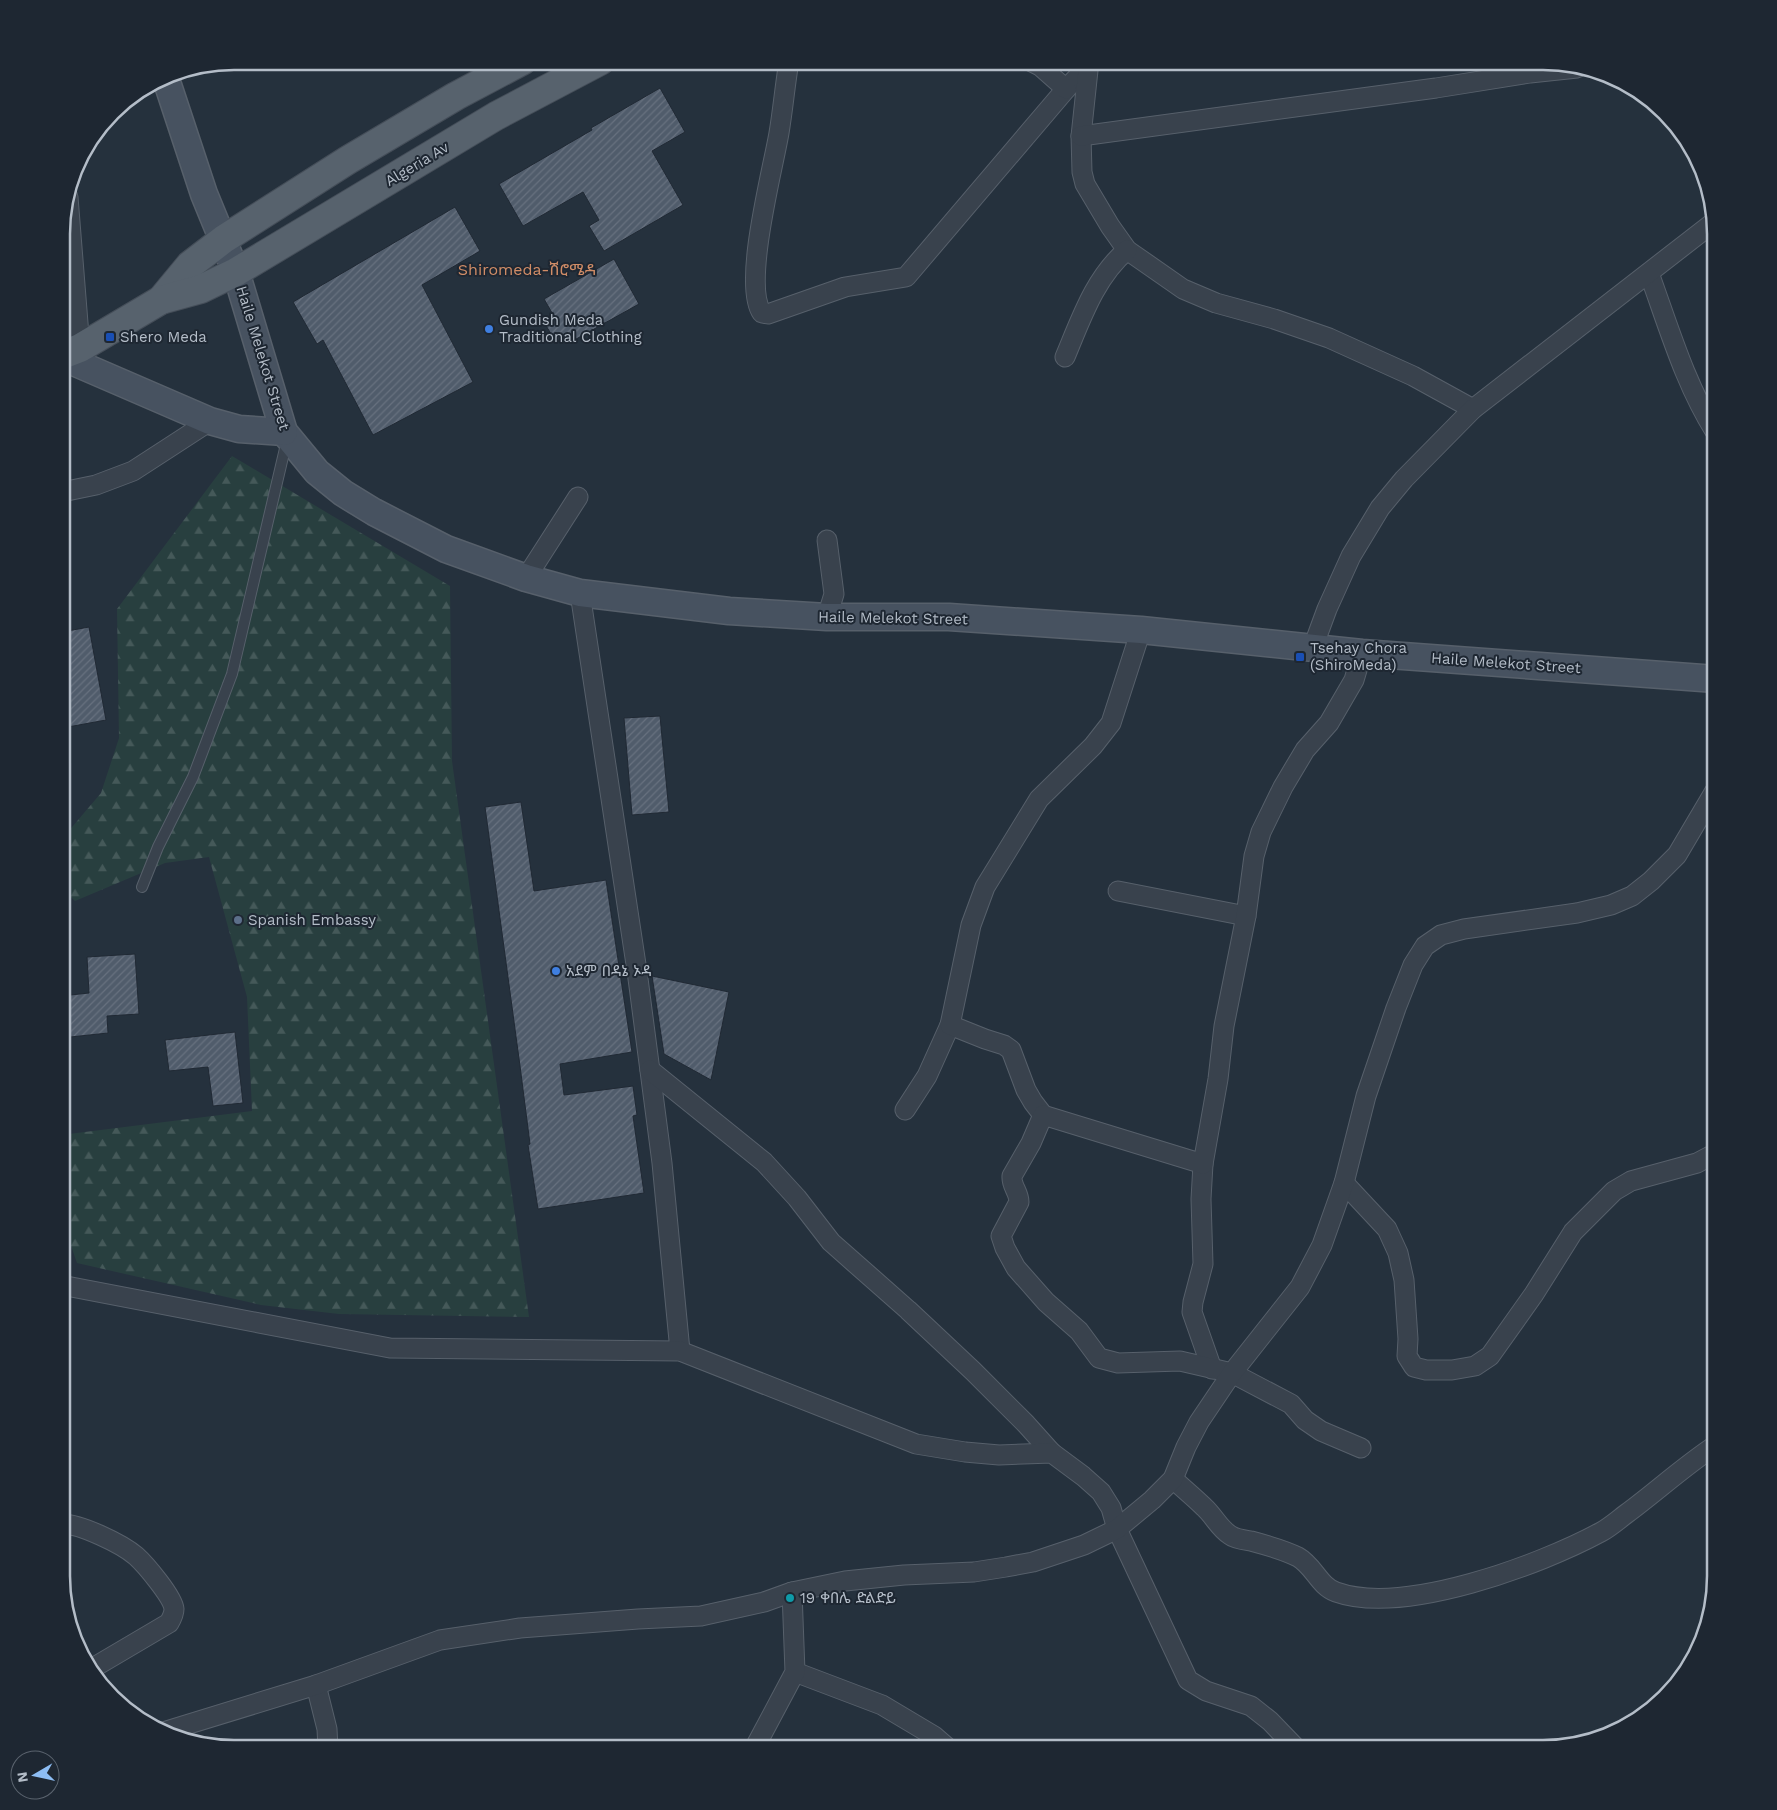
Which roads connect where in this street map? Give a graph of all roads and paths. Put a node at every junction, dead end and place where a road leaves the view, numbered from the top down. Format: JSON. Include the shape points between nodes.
{"nodes":[{"id":1,"x":505,"y":70,"type":"edge"},
{"id":2,"x":583,"y":70,"type":"edge"},
{"id":3,"x":788,"y":70,"type":"edge"},
{"id":4,"x":1045,"y":70,"type":"edge"},
{"id":5,"x":1083,"y":70,"type":"edge"},
{"id":6,"x":1088,"y":70,"type":"edge"},
{"id":7,"x":1556,"y":70,"type":"edge"},
{"id":8,"x":168,"y":84,"type":"edge"},
{"id":9,"x":1066,"y":89,"type":"junction"},
{"id":10,"x":1081,"y":136,"type":"junction"},
{"id":11,"x":1707,"y":227,"type":"edge"},
{"id":12,"x":224,"y":239,"type":"junction"},
{"id":13,"x":1127,"y":250,"type":"junction"},
{"id":14,"x":236,"y":272,"type":"junction"},
{"id":15,"x":1649,"y":273,"type":"junction"},
{"id":16,"x":161,"y":300,"type":"junction"},
{"id":17,"x":70,"y":352,"type":"edge"},
{"id":18,"x":70,"y":354,"type":"edge"},
{"id":19,"x":1065,"y":357,"type":"dead end"},
{"id":20,"x":1473,"y":409,"type":"junction"},
{"id":21,"x":1707,"y":419,"type":"edge"},
{"id":22,"x":210,"y":421,"type":"junction"},
{"id":23,"x":286,"y":434,"type":"junction"},
{"id":24,"x":70,"y":490,"type":"edge"},
{"id":25,"x":578,"y":497,"type":"dead end"},
{"id":26,"x":827,"y":540,"type":"dead end"},
{"id":27,"x":526,"y":578,"type":"junction"},
{"id":28,"x":580,"y":593,"type":"junction"},
{"id":29,"x":826,"y":618,"type":"junction"},
{"id":30,"x":1142,"y":630,"type":"junction"},
{"id":31,"x":1313,"y":648,"type":"junction"},
{"id":32,"x":1362,"y":653,"type":"junction"},
{"id":33,"x":1707,"y":678,"type":"edge"},
{"id":34,"x":1707,"y":804,"type":"edge"},
{"id":35,"x":142,"y":887,"type":"dead end"},
{"id":36,"x":1118,"y":891,"type":"dead end"},
{"id":37,"x":1246,"y":916,"type":"junction"},
{"id":38,"x":950,"y":1025,"type":"junction"},
{"id":39,"x":650,"y":1070,"type":"junction"},
{"id":40,"x":905,"y":1110,"type":"dead end"},
{"id":41,"x":1043,"y":1115,"type":"junction"},
{"id":42,"x":1707,"y":1158,"type":"edge"},
{"id":43,"x":1204,"y":1164,"type":"junction"},
{"id":44,"x":1344,"y":1183,"type":"junction"},
{"id":45,"x":70,"y":1287,"type":"edge"},
{"id":46,"x":680,"y":1351,"type":"junction"},
{"id":47,"x":1212,"y":1369,"type":"junction"},
{"id":48,"x":1232,"y":1373,"type":"junction"},
{"id":49,"x":1362,"y":1448,"type":"dead end"},
{"id":50,"x":1707,"y":1451,"type":"edge"},
{"id":51,"x":1052,"y":1453,"type":"junction"},
{"id":52,"x":1173,"y":1479,"type":"junction"},
{"id":53,"x":70,"y":1525,"type":"edge"},
{"id":54,"x":1117,"y":1529,"type":"junction"},
{"id":55,"x":792,"y":1592,"type":"junction"},
{"id":56,"x":97,"y":1665,"type":"edge"},
{"id":57,"x":795,"y":1672,"type":"junction"},
{"id":58,"x":316,"y":1685,"type":"junction"},
{"id":59,"x":175,"y":1728,"type":"edge"},
{"id":60,"x":328,"y":1740,"type":"edge"},
{"id":61,"x":759,"y":1740,"type":"edge"},
{"id":62,"x":939,"y":1740,"type":"edge"},
{"id":63,"x":1289,"y":1740,"type":"edge"}],
"edges":[{"from":1,"to":12,"type":"main road","via":[[348,160]]},
{"from":2,"to":14,"type":"main road","name":"Algeria Av","via":[[496,116]]},
{"from":3,"to":9,"type":"street","via":[[756,264],[755,296],[759,309],[768,314],[844,287],[906,277]]},
{"from":4,"to":9,"type":"street"},
{"from":5,"to":9,"type":"street"},
{"from":6,"to":10,"type":"street"},
{"from":7,"to":10,"type":"street"},
{"from":8,"to":12,"type":"main road","name":"Haile Melekot Street","via":[[204,194]]},
{"from":10,"to":13,"type":"street","via":[[1085,184]]},
{"from":11,"to":15,"type":"street"},
{"from":12,"to":14,"type":"main road","name":"Haile Melekot Street"},
{"from":12,"to":16,"type":"main road","via":[[190,265]]},
{"from":13,"to":19,"type":"street","via":[[1106,271]]},
{"from":13,"to":20,"type":"street","via":[[1183,289],[1329,338],[1413,376]]},
{"from":14,"to":16,"type":"main road","name":"Algeria Av","via":[[201,289]]},
{"from":14,"to":23,"type":"main road","name":"Haile Melekot Street"},
{"from":15,"to":20,"type":"street"},
{"from":15,"to":21,"type":"street","via":[[1684,372]]},
{"from":16,"to":17,"type":"main road"},
{"from":18,"to":22,"type":"main road"},
{"from":20,"to":31,"type":"street","via":[[1380,508],[1351,556]]},
{"from":22,"to":23,"type":"main road","via":[[239,429]]},
{"from":22,"to":24,"type":"street","via":[[133,472]]},
{"from":23,"to":27,"type":"main road","name":"Haile Melekot Street","via":[[317,472],[374,512],[446,548]]},
{"from":23,"to":35,"type":"lane","via":[[232,674],[193,777]]},
{"from":25,"to":27,"type":"street"},
{"from":26,"to":29,"type":"street","via":[[834,594]]},
{"from":27,"to":28,"type":"main road","name":"Haile Melekot Street"},
{"from":28,"to":29,"type":"main road","name":"Haile Melekot Street","via":[[728,612]]},
{"from":28,"to":39,"type":"street","via":[[638,971]]},
{"from":29,"to":30,"type":"main road","name":"Haile Melekot Street","via":[[949,617]]},
{"from":30,"to":31,"type":"main road","name":"Haile Melekot Street"},
{"from":30,"to":38,"type":"street","via":[[1111,722],[1094,746],[1039,799],[985,887],[972,924]]},
{"from":31,"to":32,"type":"main road","name":"Haile Melekot Street"},
{"from":32,"to":33,"type":"main road","name":"Haile Melekot Street"},
{"from":32,"to":37,"type":"street","via":[[1354,680],[1328,722],[1305,750],[1262,832],[1254,856]]},
{"from":34,"to":44,"type":"street","via":[[1677,855],[1632,896],[1577,913],[1464,929],[1441,935],[1425,946],[1413,965],[1366,1096]]},
{"from":36,"to":37,"type":"street"},
{"from":37,"to":43,"type":"street","via":[[1224,1026]]},
{"from":38,"to":40,"type":"street","via":[[927,1076]]},
{"from":38,"to":41,"type":"street","via":[[1011,1050],[1026,1090]]},
{"from":39,"to":46,"type":"street"},
{"from":39,"to":51,"type":"street","via":[[764,1162],[831,1242],[973,1371]]},
{"from":41,"to":43,"type":"street"},
{"from":41,"to":47,"type":"street","via":[[1012,1176],[1011,1182],[1019,1202],[1001,1236],[1016,1268],[1078,1331],[1099,1358],[1118,1363],[1180,1361]]},
{"from":42,"to":44,"type":"street","via":[[1631,1181],[1614,1191],[1573,1232],[1490,1356],[1475,1366],[1452,1370],[1414,1367],[1407,1356],[1404,1280],[1398,1253],[1387,1229]]},
{"from":43,"to":47,"type":"street","via":[[1201,1199],[1203,1264],[1192,1312]]},
{"from":44,"to":48,"type":"street","via":[[1322,1245],[1300,1287]]},
{"from":45,"to":46,"type":"street","via":[[390,1348]]},
{"from":46,"to":51,"type":"street","via":[[916,1444],[998,1455]]},
{"from":47,"to":48,"type":"street"},
{"from":48,"to":49,"type":"street","via":[[1291,1404],[1305,1420],[1321,1431]]},
{"from":48,"to":52,"type":"street","via":[[1199,1422]]},
{"from":50,"to":52,"type":"street","via":[[1602,1531],[1532,1564],[1460,1586],[1394,1599],[1336,1592],[1323,1584],[1307,1563],[1297,1557],[1231,1536]]},
{"from":51,"to":54,"type":"street","via":[[1101,1492],[1111,1508]]},
{"from":52,"to":54,"type":"street"},
{"from":53,"to":56,"type":"street","via":[[78,1525],[136,1556],[166,1591],[174,1607],[174,1616],[169,1623]]},
{"from":54,"to":55,"type":"street","via":[[1084,1545],[1033,1562],[974,1572],[845,1581]]},
{"from":54,"to":63,"type":"street","via":[[1188,1680],[1251,1706]]},
{"from":55,"to":57,"type":"street"},
{"from":55,"to":58,"type":"street","via":[[764,1602],[701,1616],[520,1628],[440,1640]]},
{"from":57,"to":61,"type":"street"},
{"from":57,"to":62,"type":"street","via":[[882,1705]]},
{"from":58,"to":59,"type":"street"},
{"from":58,"to":60,"type":"street"}]}
